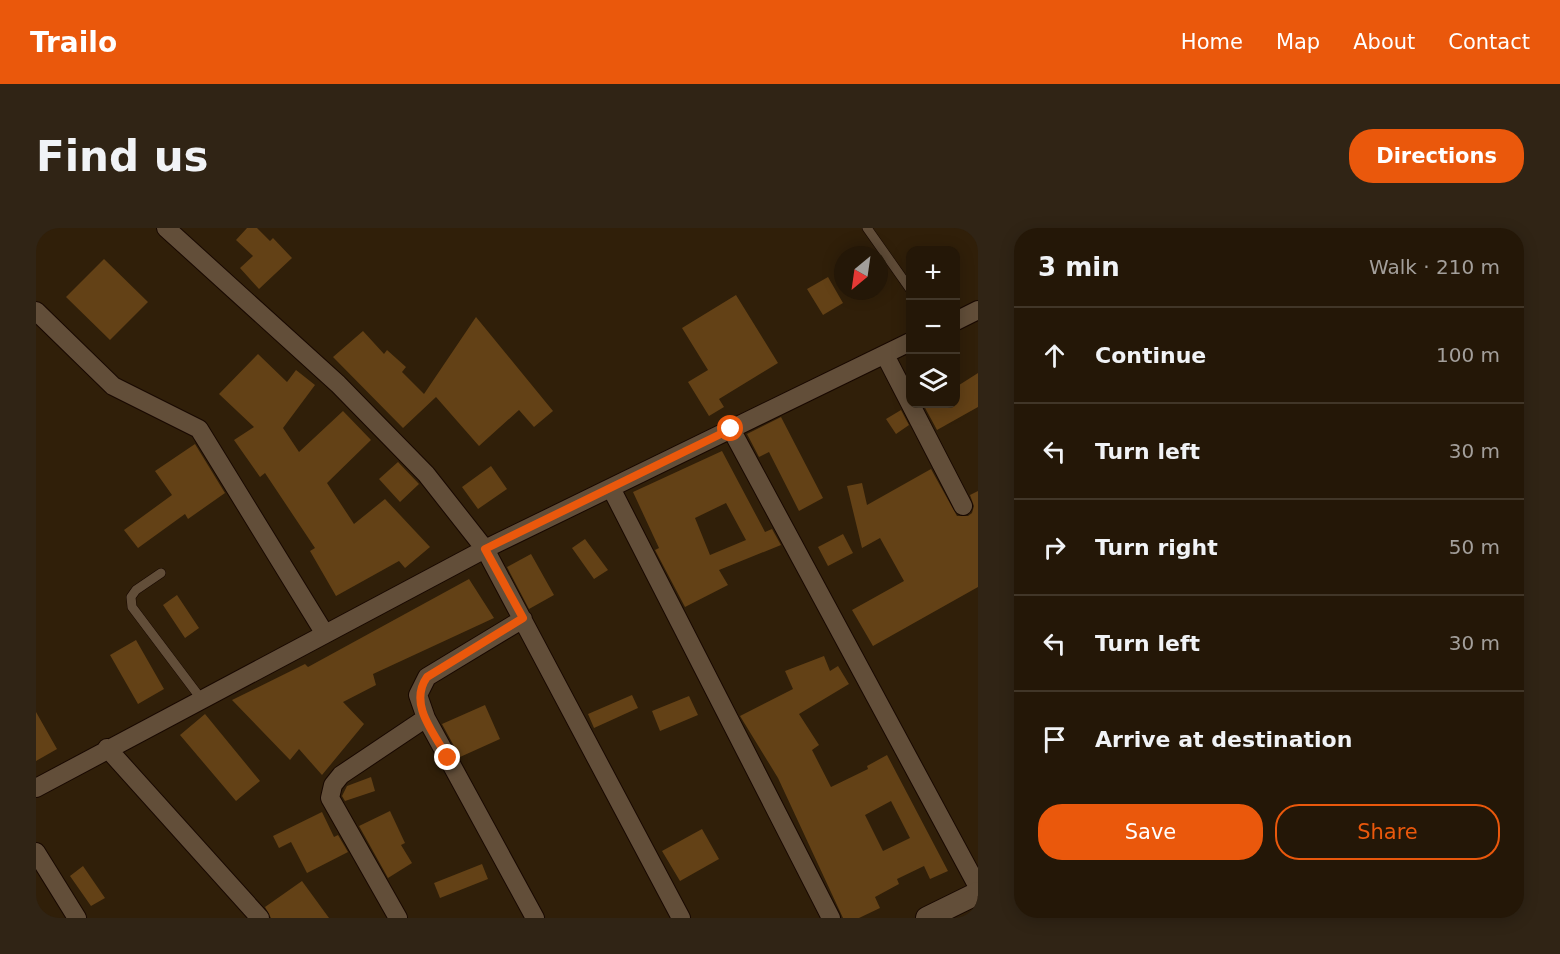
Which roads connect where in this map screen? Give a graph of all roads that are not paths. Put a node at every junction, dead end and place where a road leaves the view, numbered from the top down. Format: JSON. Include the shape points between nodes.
{"nodes":[{"id":1,"x":166,"y":228,"type":"edge"},
{"id":2,"x":867,"y":228,"type":"edge"},
{"id":3,"x":906,"y":283,"type":"edge"},
{"id":4,"x":978,"y":310,"type":"edge"},
{"id":5,"x":36,"y":311,"type":"edge"},
{"id":6,"x":960,"y":319,"type":"edge"},
{"id":7,"x":906,"y":344,"type":"edge"},
{"id":8,"x":885,"y":355,"type":"junction"},
{"id":9,"x":731,"y":429,"type":"junction"},
{"id":10,"x":611,"y":488,"type":"junction"},
{"id":11,"x":963,"y":506,"type":"dead end"},
{"id":12,"x":485,"y":549,"type":"junction"},
{"id":13,"x":161,"y":573,"type":"dead end"},
{"id":14,"x":523,"y":618,"type":"junction"},
{"id":15,"x":325,"y":634,"type":"junction"},
{"id":16,"x":202,"y":700,"type":"junction"},
{"id":17,"x":426,"y":718,"type":"junction"},
{"id":18,"x":107,"y":748,"type":"junction"},
{"id":19,"x":36,"y":788,"type":"edge"},
{"id":20,"x":36,"y":852,"type":"edge"},
{"id":21,"x":978,"y":887,"type":"edge"},
{"id":22,"x":978,"y":893,"type":"edge"},
{"id":23,"x":77,"y":918,"type":"edge"},
{"id":24,"x":260,"y":918,"type":"edge"},
{"id":25,"x":398,"y":918,"type":"edge"},
{"id":26,"x":535,"y":918,"type":"edge"},
{"id":27,"x":681,"y":918,"type":"edge"},
{"id":28,"x":831,"y":918,"type":"edge"},
{"id":29,"x":927,"y":918,"type":"edge"}],
"edges":[{"from":1,"to":12,"type":"street","via":[[338,384],[426,474]]},
{"from":2,"to":3,"type":"lane"},
{"from":4,"to":6,"type":"street"},
{"from":5,"to":15,"type":"street","via":[[113,386],[200,429]]},
{"from":7,"to":8,"type":"street"},
{"from":8,"to":9,"type":"street"},
{"from":8,"to":11,"type":"street"},
{"from":9,"to":10,"type":"street"},
{"from":9,"to":21,"type":"street"},
{"from":10,"to":12,"type":"street"},
{"from":10,"to":28,"type":"street"},
{"from":12,"to":14,"type":"street"},
{"from":12,"to":15,"type":"street"},
{"from":13,"to":16,"type":"lane","via":[[136,590],[131,597],[132,606]]},
{"from":14,"to":17,"type":"street","via":[[427,677],[418,695]]},
{"from":14,"to":27,"type":"street"},
{"from":15,"to":16,"type":"street"},
{"from":16,"to":18,"type":"street"},
{"from":17,"to":25,"type":"street","via":[[341,775],[330,791],[330,798]]},
{"from":17,"to":26,"type":"street"},
{"from":18,"to":19,"type":"street"},
{"from":18,"to":24,"type":"street"},
{"from":20,"to":23,"type":"street"},
{"from":22,"to":29,"type":"street"}]}
